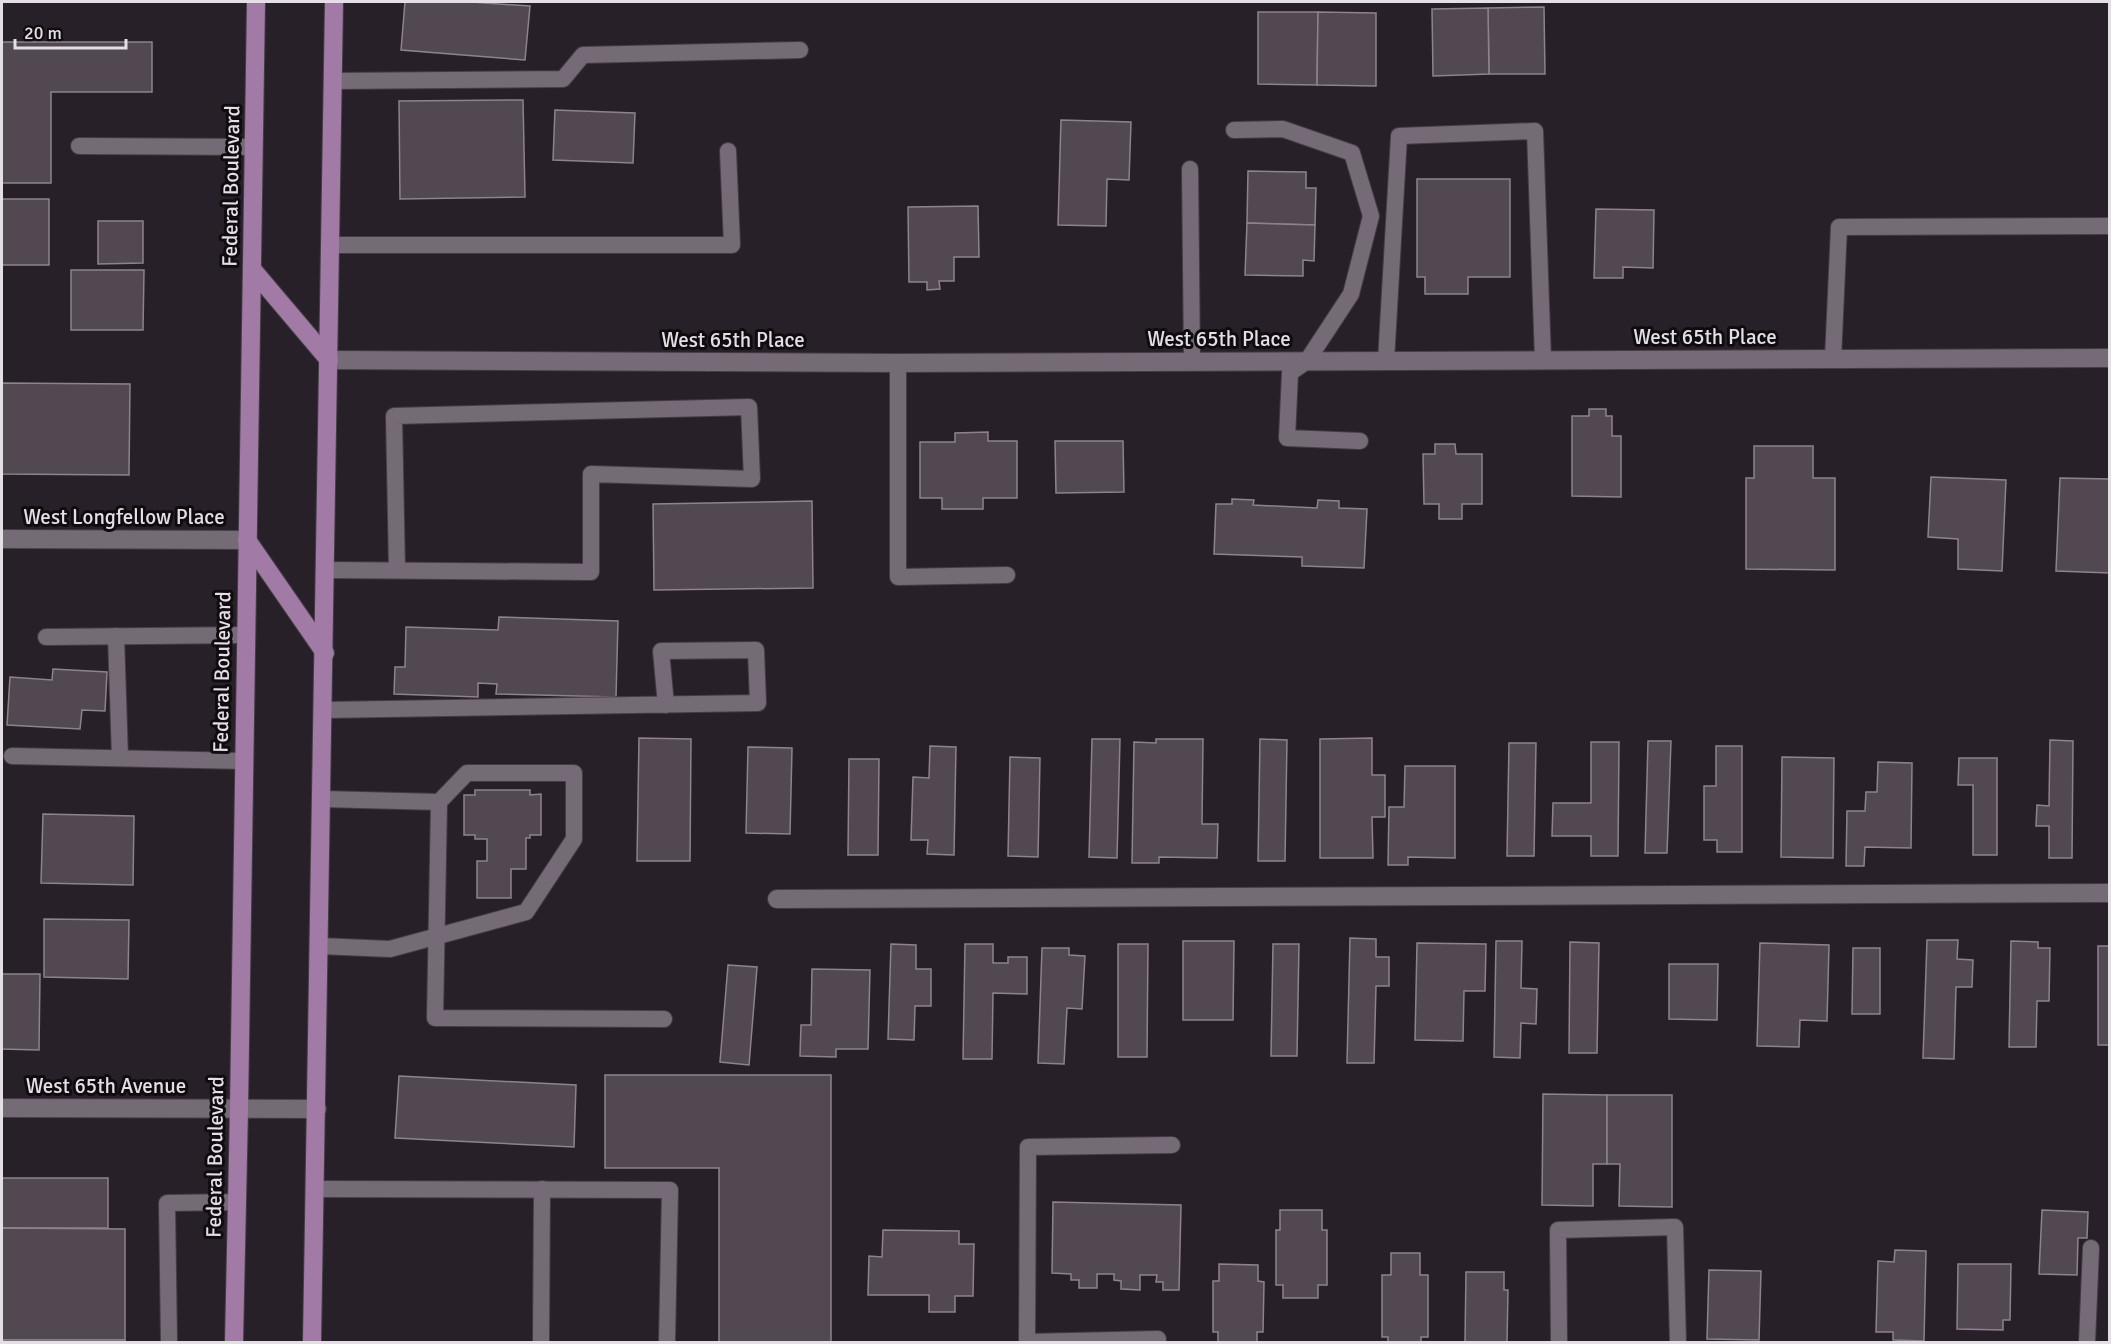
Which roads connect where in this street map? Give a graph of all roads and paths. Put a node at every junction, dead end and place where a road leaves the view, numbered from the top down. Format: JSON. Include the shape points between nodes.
{"nodes":[{"id":1,"x":256,"y":2,"type":"edge"},
{"id":2,"x":334,"y":2,"type":"edge"},
{"id":3,"x":800,"y":50,"type":"dead end"},
{"id":4,"x":333,"y":81,"type":"junction"},
{"id":5,"x":1234,"y":130,"type":"dead end"},
{"id":6,"x":79,"y":146,"type":"dead end"},
{"id":7,"x":254,"y":147,"type":"junction"},
{"id":8,"x":728,"y":151,"type":"dead end"},
{"id":9,"x":1191,"y":169,"type":"dead end"},
{"id":10,"x":2109,"y":226,"type":"edge"},
{"id":11,"x":331,"y":245,"type":"junction"},
{"id":12,"x":252,"y":269,"type":"junction"},
{"id":13,"x":2109,"y":358,"type":"edge"},
{"id":14,"x":1833,"y":359,"type":"junction"},
{"id":15,"x":329,"y":360,"type":"junction"},
{"id":16,"x":1543,"y":360,"type":"junction"},
{"id":17,"x":1192,"y":361,"type":"junction"},
{"id":18,"x":1307,"y":361,"type":"junction"},
{"id":19,"x":1386,"y":361,"type":"junction"},
{"id":20,"x":898,"y":363,"type":"junction"},
{"id":21,"x":1360,"y":441,"type":"dead end"},
{"id":22,"x":2,"y":539,"type":"edge"},
{"id":23,"x":247,"y":540,"type":"junction"},
{"id":24,"x":326,"y":570,"type":"junction"},
{"id":25,"x":397,"y":570,"type":"junction"},
{"id":26,"x":1007,"y":574,"type":"dead end"},
{"id":27,"x":246,"y":635,"type":"junction"},
{"id":28,"x":116,"y":636,"type":"junction"},
{"id":29,"x":46,"y":637,"type":"dead end"},
{"id":30,"x":324,"y":653,"type":"junction"},
{"id":31,"x":666,"y":705,"type":"junction"},
{"id":32,"x":324,"y":710,"type":"junction"},
{"id":33,"x":12,"y":756,"type":"dead end"},
{"id":34,"x":120,"y":758,"type":"junction"},
{"id":35,"x":244,"y":761,"type":"junction"},
{"id":36,"x":322,"y":799,"type":"junction"},
{"id":37,"x":439,"y":802,"type":"junction"},
{"id":38,"x":2109,"y":893,"type":"edge"},
{"id":39,"x":777,"y":899,"type":"dead end"},
{"id":40,"x":437,"y":936,"type":"junction"},
{"id":41,"x":320,"y":946,"type":"junction"},
{"id":42,"x":664,"y":1019,"type":"dead end"},
{"id":43,"x":2,"y":1108,"type":"edge"},
{"id":44,"x":239,"y":1109,"type":"junction"},
{"id":45,"x":317,"y":1109,"type":"junction"},
{"id":46,"x":1172,"y":1145,"type":"dead end"},
{"id":47,"x":315,"y":1189,"type":"junction"},
{"id":48,"x":542,"y":1189,"type":"junction"},
{"id":49,"x":237,"y":1202,"type":"junction"},
{"id":50,"x":2091,"y":1248,"type":"dead end"},
{"id":51,"x":1158,"y":1339,"type":"dead end"},
{"id":52,"x":169,"y":1342,"type":"edge"},
{"id":53,"x":234,"y":1342,"type":"edge"},
{"id":54,"x":312,"y":1342,"type":"edge"},
{"id":55,"x":541,"y":1342,"type":"edge"},
{"id":56,"x":667,"y":1342,"type":"edge"},
{"id":57,"x":1027,"y":1342,"type":"edge"},
{"id":58,"x":1559,"y":1342,"type":"edge"},
{"id":59,"x":1678,"y":1342,"type":"edge"},
{"id":60,"x":2087,"y":1342,"type":"edge"}],
"edges":[{"from":1,"to":7,"type":"main road","name":"Federal Boulevard"},
{"from":2,"to":4,"type":"main road"},
{"from":3,"to":4,"type":"lane","via":[[583,55],[563,79]]},
{"from":4,"to":11,"type":"main road"},
{"from":5,"to":18,"type":"lane","via":[[1283,129],[1352,153],[1371,216],[1351,294]]},
{"from":6,"to":7,"type":"lane"},
{"from":7,"to":12,"type":"main road","name":"Federal Boulevard"},
{"from":8,"to":11,"type":"lane","via":[[732,245]]},
{"from":9,"to":17,"type":"lane"},
{"from":10,"to":14,"type":"lane","via":[[1839,227]]},
{"from":11,"to":15,"type":"main road"},
{"from":12,"to":15,"type":"main road"},
{"from":12,"to":23,"type":"main road","name":"Federal Boulevard"},
{"from":13,"to":14,"type":"street","name":"West 65th Place"},
{"from":14,"to":16,"type":"street","name":"West 65th Place"},
{"from":15,"to":20,"type":"street","name":"West 65th Place"},
{"from":15,"to":24,"type":"main road"},
{"from":16,"to":19,"type":"street","name":"West 65th Place"},
{"from":16,"to":19,"type":"lane","via":[[1535,131],[1399,136]]},
{"from":17,"to":18,"type":"street","name":"West 65th Place"},
{"from":17,"to":20,"type":"street","name":"West 65th Place"},
{"from":18,"to":19,"type":"street","name":"West 65th Place"},
{"from":18,"to":21,"type":"lane","via":[[1290,373],[1287,438]]},
{"from":20,"to":26,"type":"lane","via":[[898,577]]},
{"from":22,"to":23,"type":"street","name":"West Longfellow Place"},
{"from":23,"to":27,"type":"main road","name":"Federal Boulevard"},
{"from":23,"to":30,"type":"main road"},
{"from":24,"to":25,"type":"lane"},
{"from":24,"to":30,"type":"main road"},
{"from":25,"to":25,"type":"lane","via":[[591,572],[591,474],[752,479],[749,407],[394,417]]},
{"from":27,"to":28,"type":"lane"},
{"from":27,"to":35,"type":"main road","name":"Federal Boulevard"},
{"from":28,"to":29,"type":"lane"},
{"from":28,"to":34,"type":"lane"},
{"from":30,"to":32,"type":"main road"},
{"from":31,"to":31,"type":"lane","via":[[758,703],[756,650],[661,651]]},
{"from":31,"to":32,"type":"lane"},
{"from":32,"to":36,"type":"main road"},
{"from":33,"to":34,"type":"lane"},
{"from":34,"to":35,"type":"lane"},
{"from":35,"to":44,"type":"main road","name":"Federal Boulevard"},
{"from":36,"to":37,"type":"lane"},
{"from":36,"to":41,"type":"main road"},
{"from":37,"to":40,"type":"lane"},
{"from":37,"to":40,"type":"lane","via":[[467,773],[574,773],[574,839],[526,912]]},
{"from":38,"to":39,"type":"street"},
{"from":40,"to":41,"type":"lane","via":[[390,949]]},
{"from":40,"to":42,"type":"lane","via":[[435,1018]]},
{"from":41,"to":45,"type":"main road"},
{"from":43,"to":44,"type":"street","name":"West 65th Avenue"},
{"from":44,"to":45,"type":"street","name":"West 65th Avenue"},
{"from":44,"to":49,"type":"main road","name":"Federal Boulevard"},
{"from":45,"to":47,"type":"main road"},
{"from":46,"to":57,"type":"lane","via":[[1028,1146]]},
{"from":47,"to":48,"type":"lane"},
{"from":47,"to":54,"type":"main road"},
{"from":48,"to":55,"type":"lane"},
{"from":48,"to":56,"type":"lane","via":[[670,1190]]},
{"from":49,"to":52,"type":"lane","via":[[167,1203]]},
{"from":49,"to":53,"type":"main road","name":"Federal Boulevard"},
{"from":50,"to":60,"type":"lane"},
{"from":51,"to":57,"type":"lane"},
{"from":58,"to":59,"type":"lane","via":[[1558,1230],[1675,1227]]}]}
